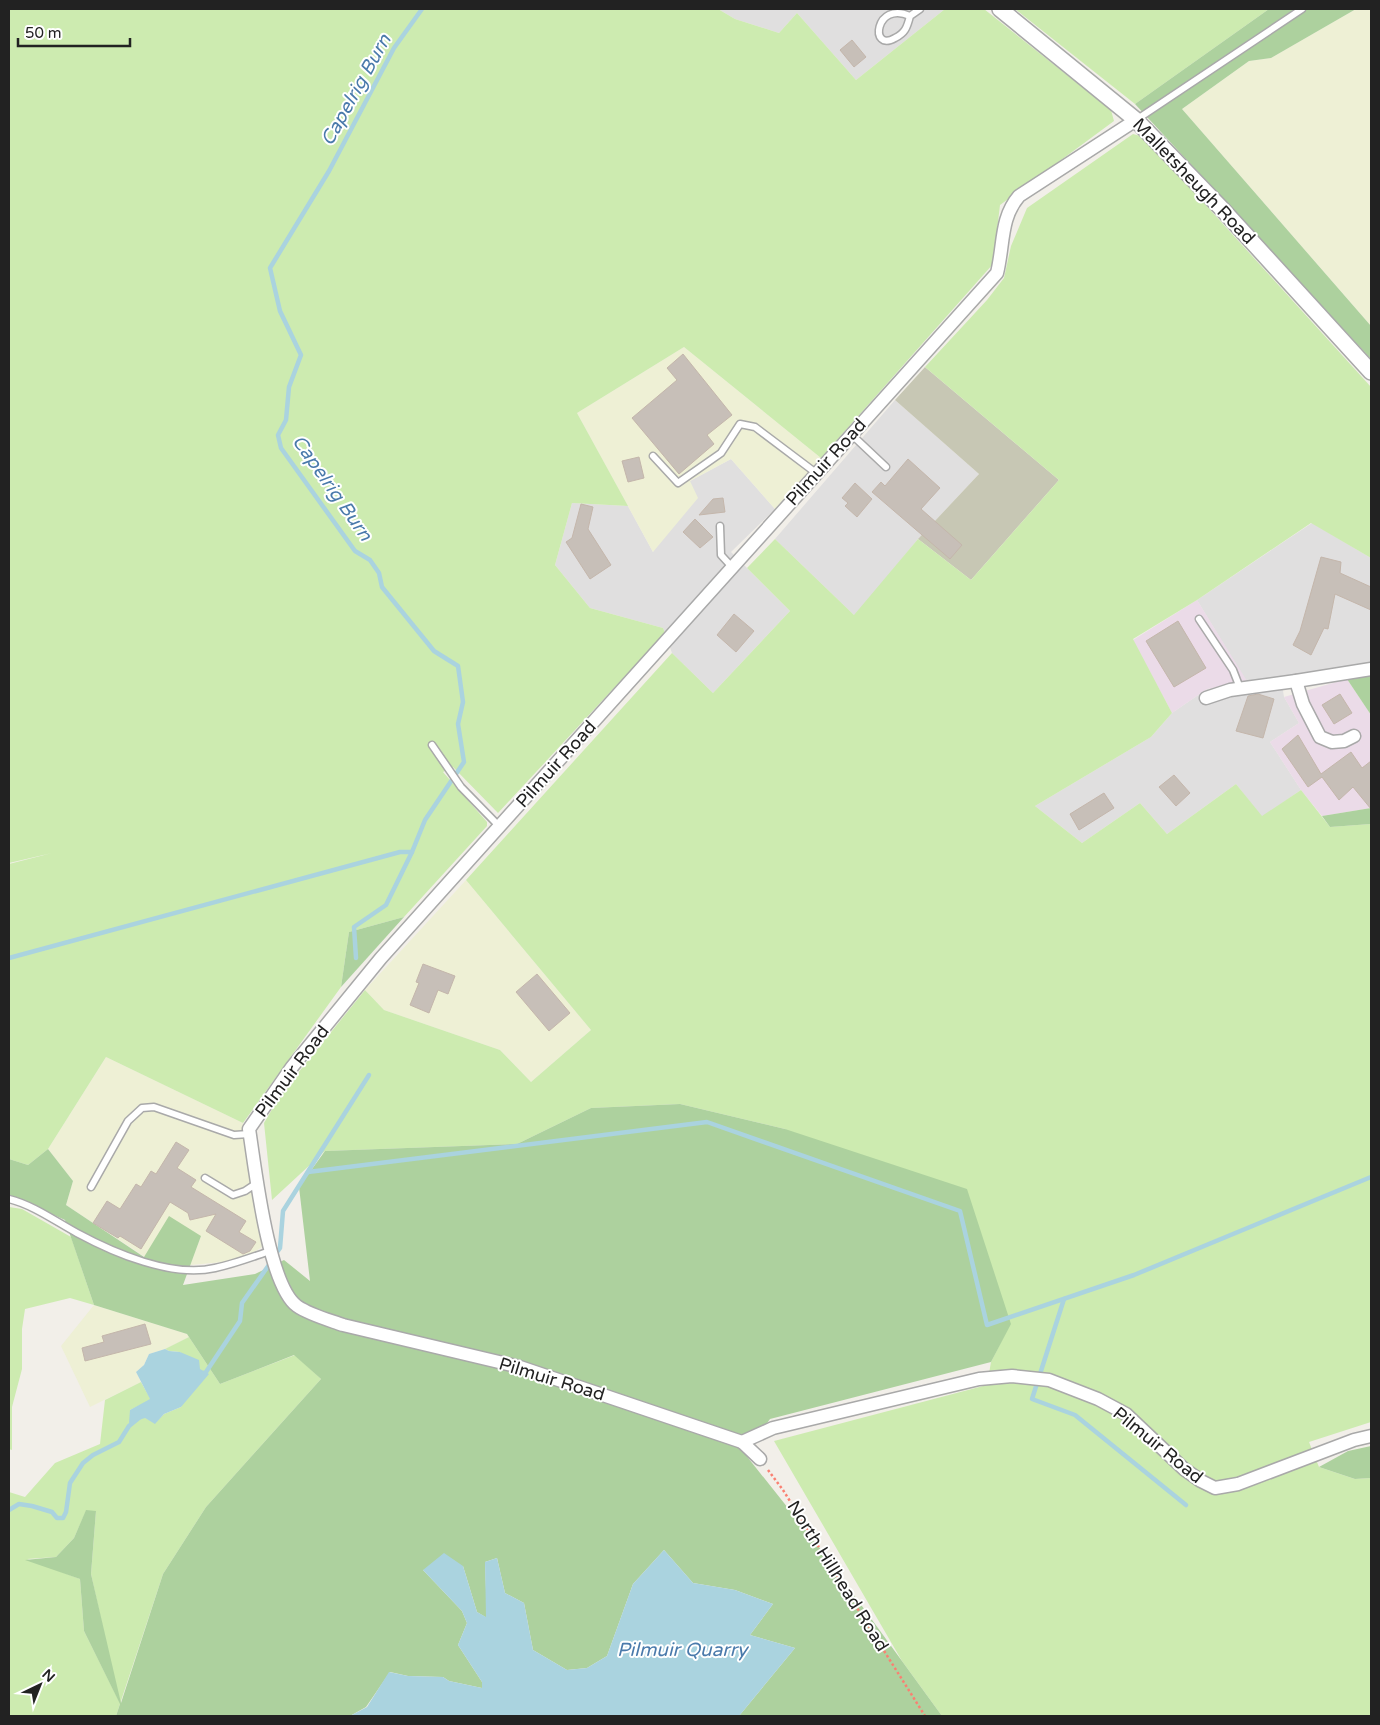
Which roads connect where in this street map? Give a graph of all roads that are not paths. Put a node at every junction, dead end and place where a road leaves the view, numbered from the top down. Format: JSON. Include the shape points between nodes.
{"nodes":[{"id":1,"x":920,"y":9,"type":"edge"},
{"id":2,"x":1000,"y":9,"type":"edge"},
{"id":3,"x":1302,"y":9,"type":"edge"},
{"id":4,"x":910,"y":16,"type":"junction"},
{"id":5,"x":1136,"y":120,"type":"junction"},
{"id":6,"x":1371,"y":372,"type":"edge"},
{"id":7,"x":851,"y":434,"type":"junction"},
{"id":8,"x":653,"y":456,"type":"dead end"},
{"id":9,"x":886,"y":467,"type":"dead end"},
{"id":10,"x":816,"y":473,"type":"junction"},
{"id":11,"x":720,"y":526,"type":"dead end"},
{"id":12,"x":732,"y":567,"type":"junction"},
{"id":13,"x":1199,"y":619,"type":"dead end"},
{"id":14,"x":1371,"y":669,"type":"edge"},
{"id":15,"x":1296,"y":682,"type":"junction"},
{"id":16,"x":1240,"y":688,"type":"junction"},
{"id":17,"x":1206,"y":698,"type":"dead end"},
{"id":18,"x":1354,"y":736,"type":"dead end"},
{"id":19,"x":432,"y":745,"type":"dead end"},
{"id":20,"x":499,"y":826,"type":"junction"},
{"id":21,"x":249,"y":1134,"type":"junction"},
{"id":22,"x":205,"y":1178,"type":"dead end"},
{"id":23,"x":258,"y":1183,"type":"junction"},
{"id":24,"x":91,"y":1186,"type":"dead end"},
{"id":25,"x":9,"y":1199,"type":"edge"},
{"id":26,"x":270,"y":1251,"type":"junction"},
{"id":27,"x":1371,"y":1436,"type":"edge"},
{"id":28,"x":742,"y":1442,"type":"junction"},
{"id":29,"x":760,"y":1459,"type":"road end"}],
"edges":[{"from":1,"to":4,"type":"lane"},
{"from":2,"to":5,"type":"street","name":"Malletsheugh Road"},
{"from":3,"to":5,"type":"lane"},
{"from":4,"to":4,"type":"lane","via":[[907,29],[901,35],[890,41],[882,38],[879,21],[885,14],[896,10]]},
{"from":5,"to":6,"type":"street","name":"Malletsheugh Road"},
{"from":5,"to":7,"type":"street","name":"Pilmuir Road","via":[[1019,196],[1011,206],[1003,229],[997,273]]},
{"from":7,"to":9,"type":"lane"},
{"from":7,"to":10,"type":"street","name":"Pilmuir Road"},
{"from":8,"to":10,"type":"lane","via":[[678,483],[722,453],[740,424],[755,427]]},
{"from":10,"to":12,"type":"street","name":"Pilmuir Road"},
{"from":11,"to":12,"type":"lane","via":[[721,555]]},
{"from":12,"to":20,"type":"street","name":"Pilmuir Road"},
{"from":13,"to":16,"type":"lane","via":[[1233,670]]},
{"from":14,"to":15,"type":"street"},
{"from":15,"to":16,"type":"street"},
{"from":15,"to":18,"type":"street","via":[[1320,737],[1332,742]]},
{"from":16,"to":17,"type":"street"},
{"from":19,"to":20,"type":"lane","via":[[461,787]]},
{"from":20,"to":21,"type":"street","name":"Pilmuir Road","via":[[382,958],[292,1067],[248,1129]]},
{"from":21,"to":23,"type":"street","name":"Pilmuir Road"},
{"from":21,"to":24,"type":"lane","via":[[234,1135],[154,1107],[142,1108],[128,1121]]},
{"from":22,"to":23,"type":"lane","via":[[233,1195]]},
{"from":23,"to":26,"type":"street","name":"Pilmuir Road"},
{"from":25,"to":26,"type":"lane","via":[[138,1261],[163,1266],[197,1270],[214,1268]]},
{"from":26,"to":28,"type":"street","name":"Pilmuir Road","via":[[287,1296],[298,1306],[317,1315],[344,1325],[520,1367]]},
{"from":27,"to":28,"type":"street","name":"Pilmuir Road","via":[[1238,1484],[1215,1488],[1184,1469],[1126,1414],[1049,1380],[1012,1376],[979,1379],[850,1409],[773,1428]]},
{"from":28,"to":29,"type":"street"}]}
